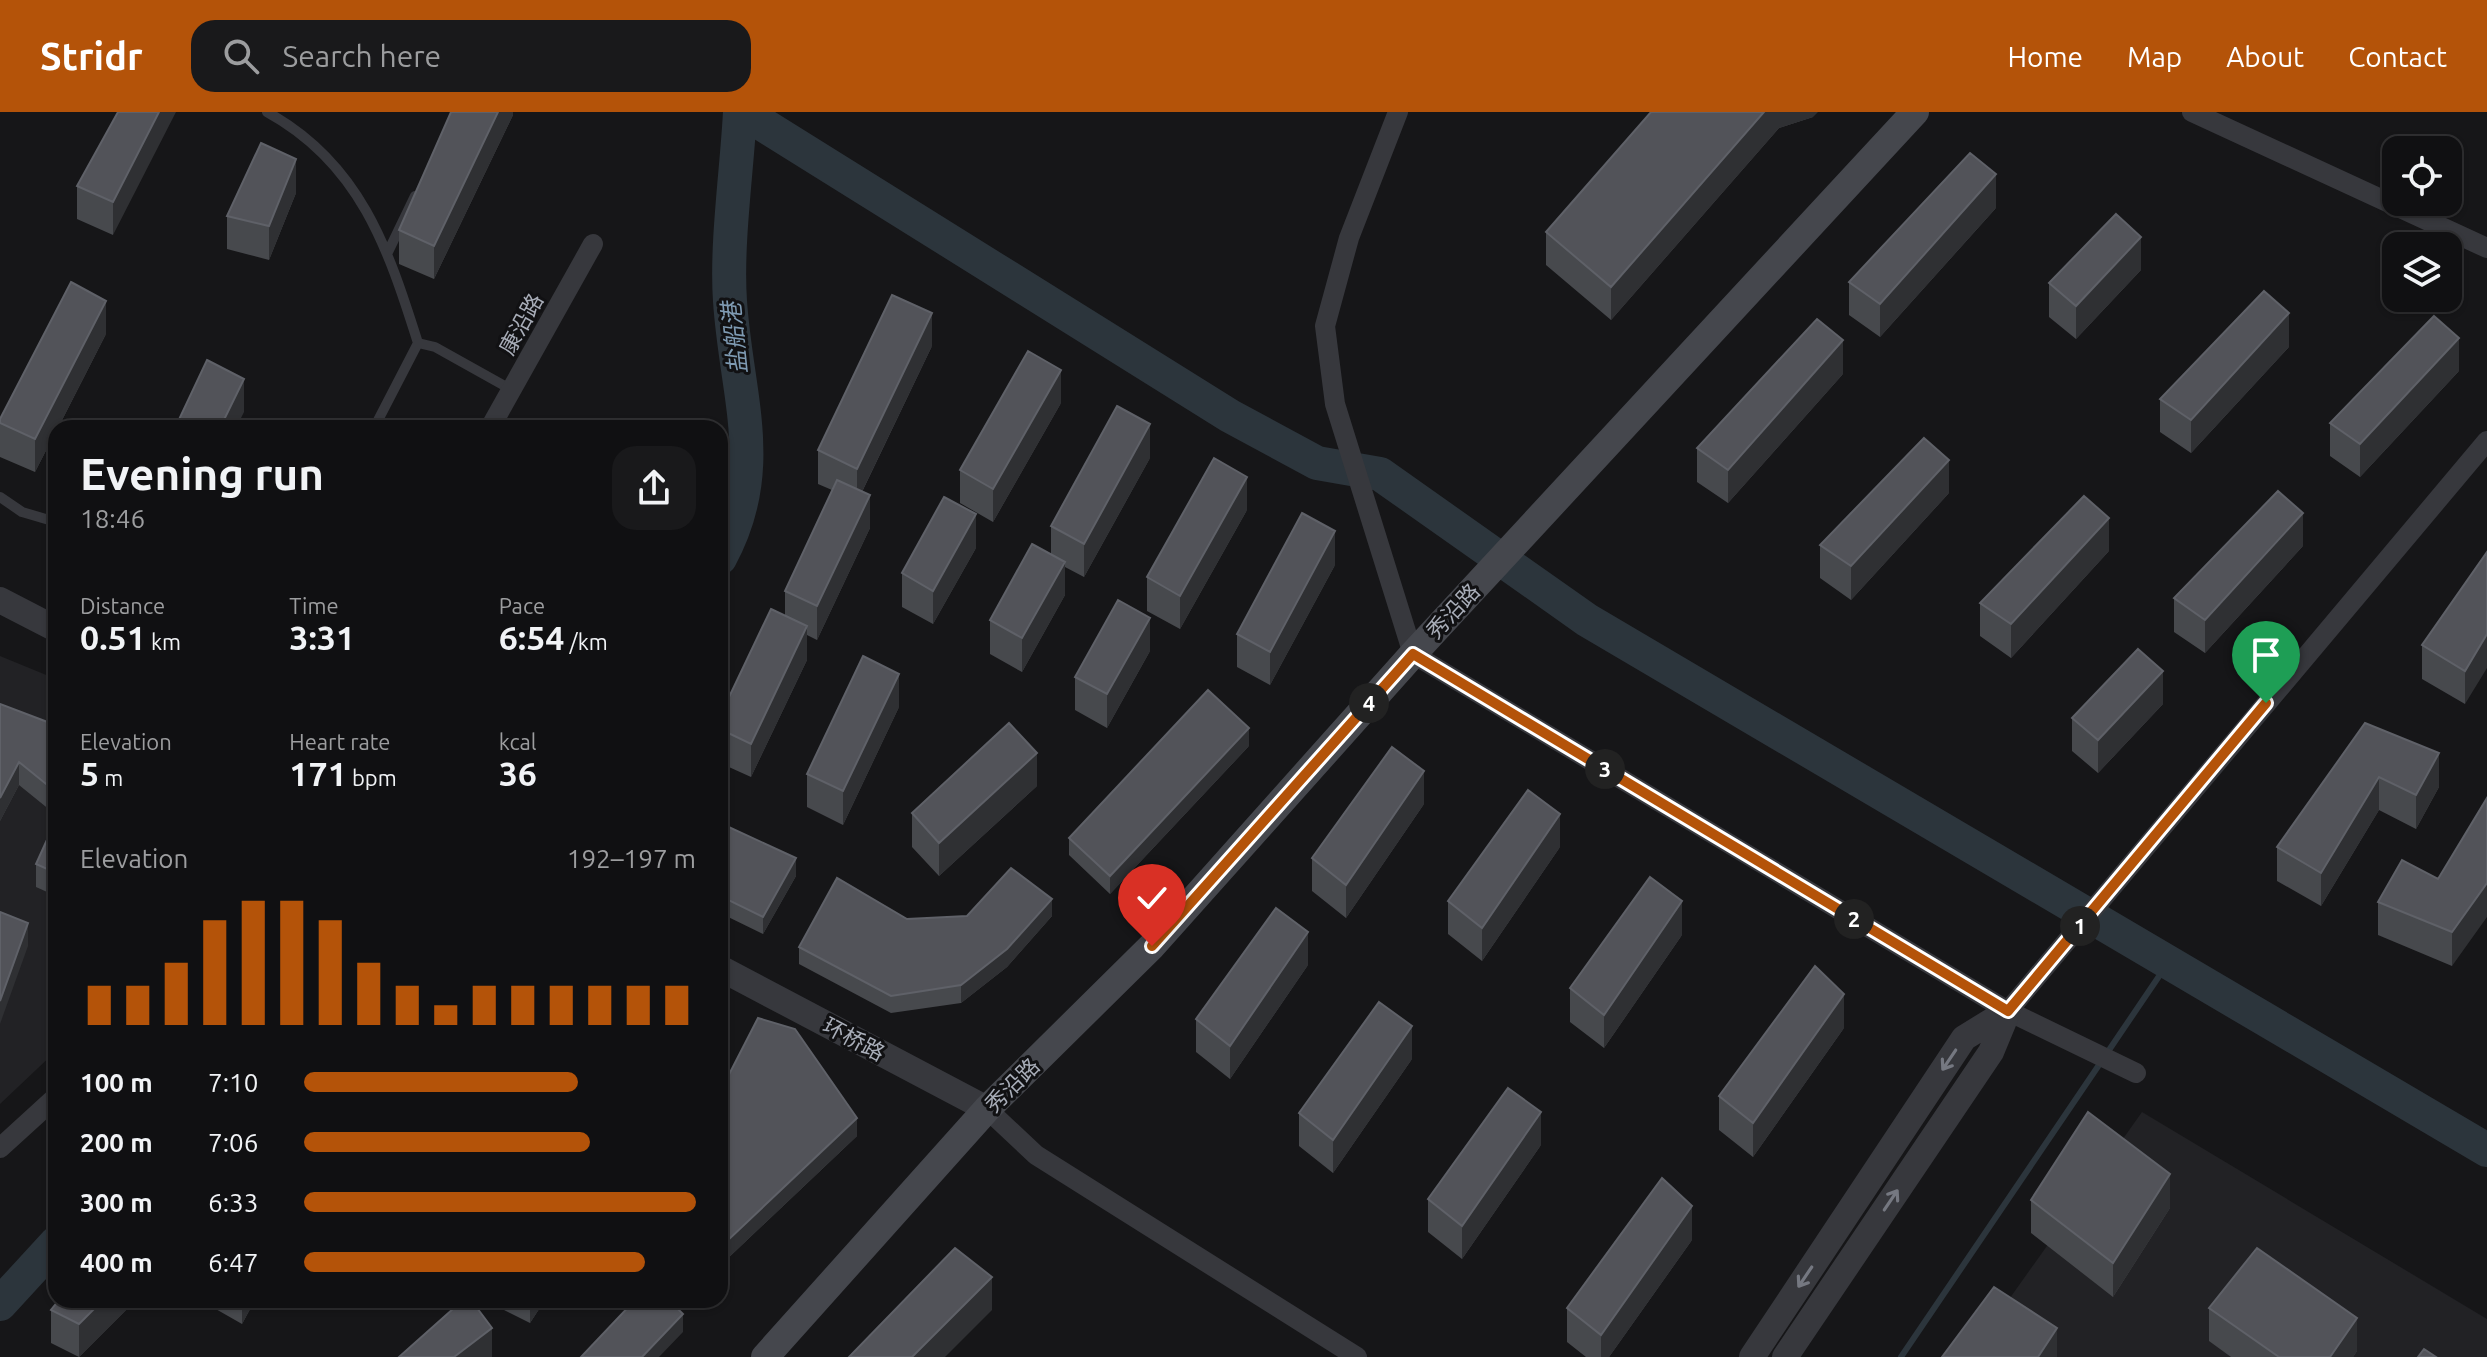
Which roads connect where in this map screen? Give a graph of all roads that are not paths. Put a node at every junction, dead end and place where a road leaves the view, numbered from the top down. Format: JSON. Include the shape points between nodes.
{"nodes":[{"id":1,"x":267,"y":112,"type":"edge"},
{"id":2,"x":1398,"y":112,"type":"edge"},
{"id":3,"x":1915,"y":112,"type":"edge"},
{"id":4,"x":2192,"y":112,"type":"edge"},
{"id":5,"x":420,"y":184,"type":"edge"},
{"id":6,"x":593,"y":244,"type":"dead end"},
{"id":7,"x":2487,"y":248,"type":"edge"},
{"id":8,"x":388,"y":252,"type":"junction"},
{"id":9,"x":418,"y":343,"type":"junction"},
{"id":10,"x":512,"y":390,"type":"junction"},
{"id":11,"x":378,"y":420,"type":"edge"},
{"id":12,"x":495,"y":420,"type":"edge"},
{"id":13,"x":2487,"y":441,"type":"edge"},
{"id":14,"x":0,"y":497,"type":"edge"},
{"id":15,"x":48,"y":520,"type":"edge"},
{"id":16,"x":0,"y":600,"type":"edge"},
{"id":17,"x":48,"y":625,"type":"edge"},
{"id":18,"x":1413,"y":654,"type":"junction"},
{"id":19,"x":728,"y":972,"type":"edge"},
{"id":20,"x":2008,"y":1011,"type":"junction"},
{"id":21,"x":2136,"y":1073,"type":"dead end"},
{"id":22,"x":48,"y":1104,"type":"edge"},
{"id":23,"x":987,"y":1109,"type":"junction"},
{"id":24,"x":0,"y":1148,"type":"edge"},
{"id":25,"x":1354,"y":1356,"type":"edge"},
{"id":26,"x":765,"y":1357,"type":"edge"},
{"id":27,"x":1752,"y":1357,"type":"edge"},
{"id":28,"x":1785,"y":1357,"type":"edge"}],
"edges":[{"from":1,"to":8,"type":"lane","via":[[290,124],[349,179]]},
{"from":2,"to":18,"type":"street","via":[[1349,238],[1325,326],[1335,404]]},
{"from":3,"to":18,"type":"main road","name":"秀沿路"},
{"from":4,"to":7,"type":"street"},
{"from":5,"to":8,"type":"lane"},
{"from":6,"to":10,"type":"street","name":"康沿路"},
{"from":8,"to":9,"type":"lane"},
{"from":9,"to":10,"type":"lane","via":[[435,347]]},
{"from":9,"to":11,"type":"lane"},
{"from":10,"to":12,"type":"street","name":"康沿路"},
{"from":13,"to":20,"type":"street"},
{"from":14,"to":15,"type":"lane","via":[[22,512]]},
{"from":16,"to":17,"type":"street"},
{"from":18,"to":20,"type":"street"},
{"from":18,"to":23,"type":"main road","name":"秀沿路","via":[[1152,946]]},
{"from":19,"to":23,"type":"street","name":"环桥路"},
{"from":20,"to":21,"type":"street"},
{"from":20,"to":27,"type":"street","one_way":true,"via":[[1964,1038]]},
{"from":28,"to":20,"type":"street","one_way":true,"via":[[1991,1052]]},
{"from":22,"to":24,"type":"street"},
{"from":23,"to":25,"type":"street","via":[[1036,1155]]},
{"from":23,"to":26,"type":"main road","name":"秀沿路"}]}
